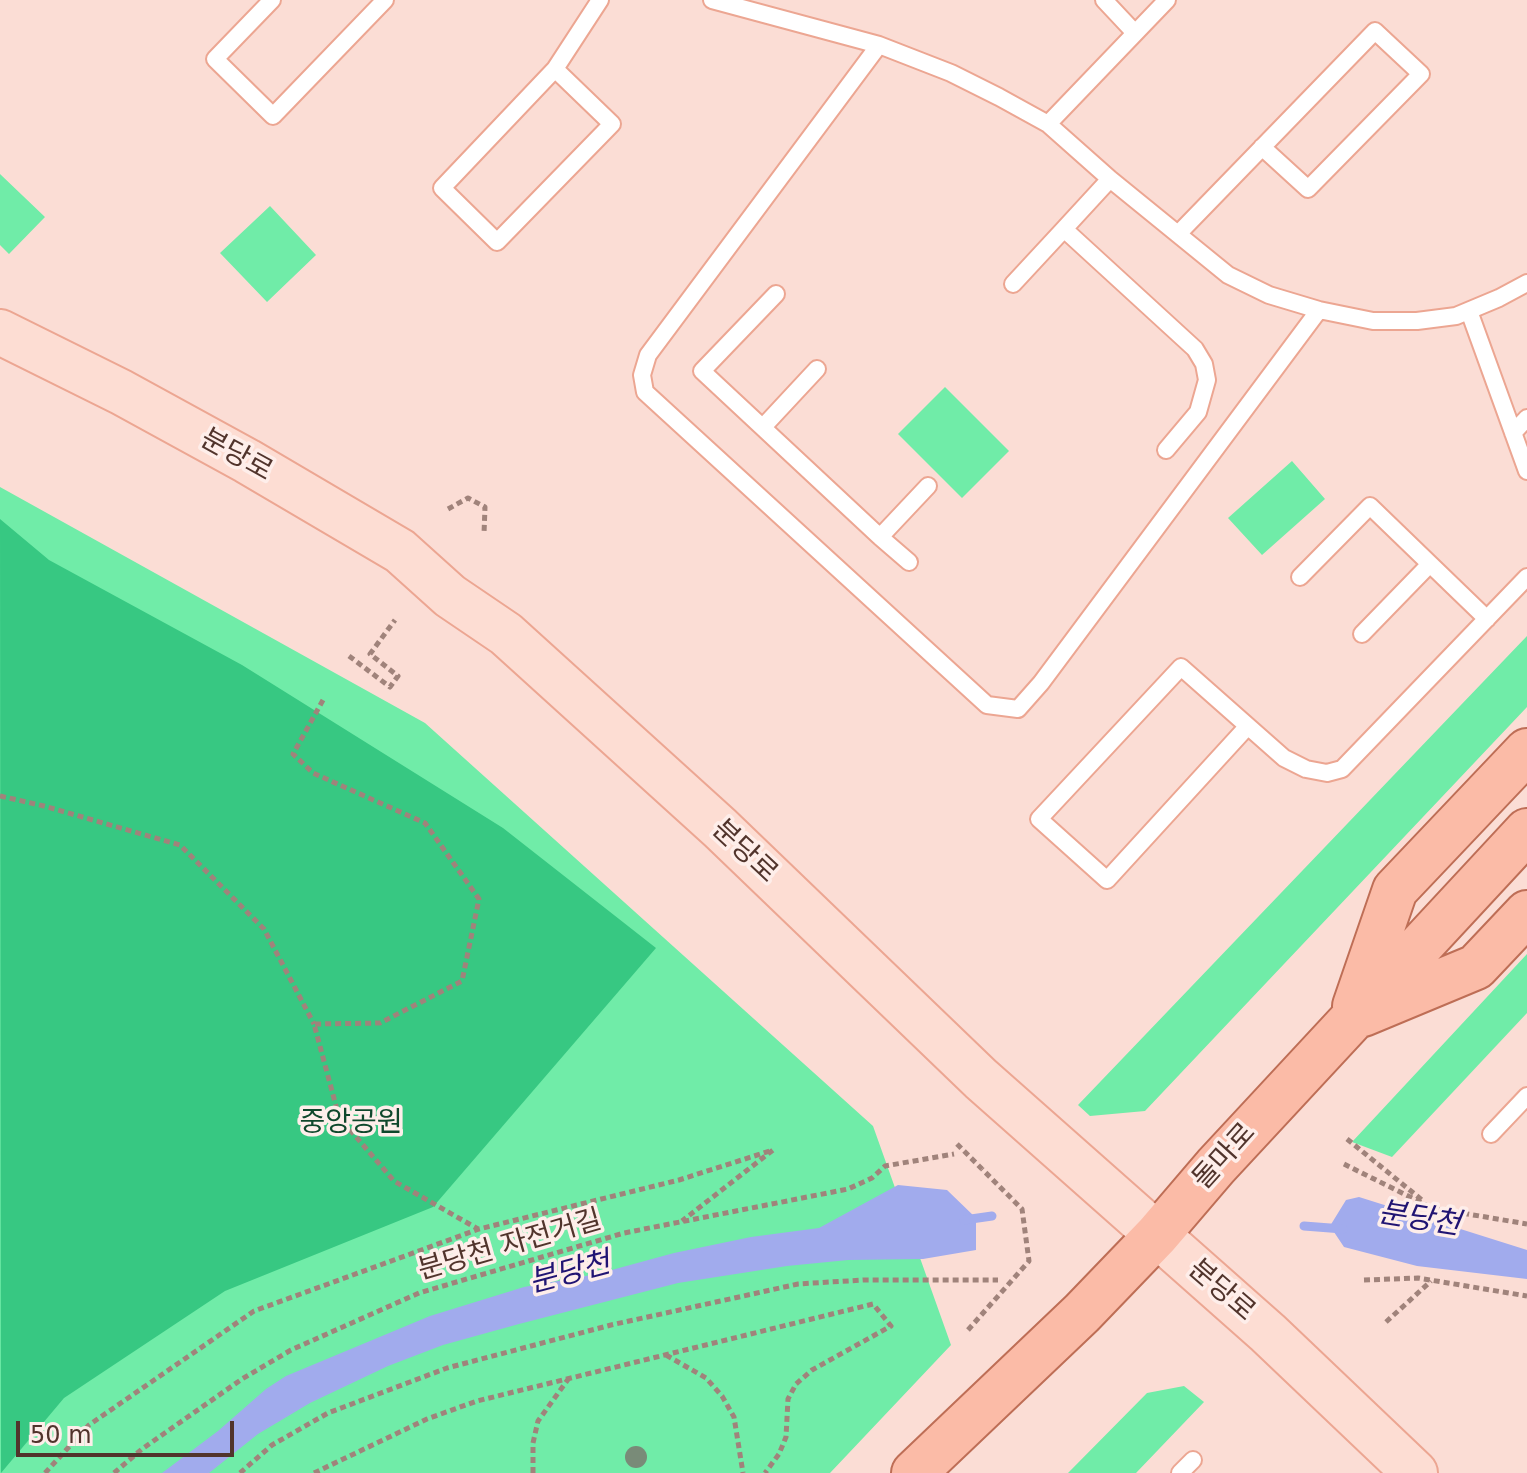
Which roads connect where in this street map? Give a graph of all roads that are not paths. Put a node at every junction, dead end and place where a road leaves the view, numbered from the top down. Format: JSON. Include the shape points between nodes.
{"nodes":[{"id":1,"x":272,"y":0,"type":"edge"},
{"id":2,"x":385,"y":0,"type":"edge"},
{"id":3,"x":600,"y":0,"type":"edge"},
{"id":4,"x":712,"y":0,"type":"edge"},
{"id":5,"x":1104,"y":0,"type":"edge"},
{"id":6,"x":1167,"y":0,"type":"edge"},
{"id":7,"x":1135,"y":33,"type":"junction"},
{"id":8,"x":879,"y":45,"type":"junction"},
{"id":9,"x":555,"y":69,"type":"junction"},
{"id":10,"x":1048,"y":124,"type":"junction"},
{"id":11,"x":1262,"y":147,"type":"junction"},
{"id":12,"x":1110,"y":179,"type":"junction"},
{"id":13,"x":1064,"y":229,"type":"junction"},
{"id":14,"x":1178,"y":234,"type":"junction"},
{"id":15,"x":1527,"y":283,"type":"edge"},
{"id":16,"x":1013,"y":284,"type":"dead end"},
{"id":17,"x":776,"y":294,"type":"dead end"},
{"id":18,"x":1319,"y":310,"type":"junction"},
{"id":19,"x":1469,"y":311,"type":"junction"},
{"id":20,"x":0,"y":332,"type":"edge"},
{"id":21,"x":817,"y":369,"type":"dead end"},
{"id":22,"x":1527,"y":418,"type":"edge"},
{"id":23,"x":763,"y":427,"type":"junction"},
{"id":24,"x":1513,"y":433,"type":"junction"},
{"id":25,"x":1166,"y":450,"type":"dead end"},
{"id":26,"x":1527,"y":471,"type":"edge"},
{"id":27,"x":928,"y":486,"type":"dead end"},
{"id":28,"x":880,"y":537,"type":"junction"},
{"id":29,"x":909,"y":562,"type":"dead end"},
{"id":30,"x":1430,"y":564,"type":"junction"},
{"id":31,"x":1300,"y":577,"type":"dead end"},
{"id":32,"x":1527,"y":577,"type":"edge"},
{"id":33,"x":1487,"y":619,"type":"junction"},
{"id":34,"x":1362,"y":634,"type":"dead end"},
{"id":35,"x":1247,"y":727,"type":"junction"},
{"id":36,"x":1527,"y":751,"type":"edge"},
{"id":37,"x":1527,"y":831,"type":"edge"},
{"id":38,"x":1527,"y":913,"type":"edge"},
{"id":39,"x":1350,"y":1020,"type":"junction"},
{"id":40,"x":1527,"y":1096,"type":"edge"},
{"id":41,"x":1491,"y":1134,"type":"dead end"},
{"id":42,"x":1157,"y":1235,"type":"junction"},
{"id":43,"x":1193,"y":1460,"type":"dead end"},
{"id":44,"x":914,"y":1473,"type":"edge"},
{"id":45,"x":1180,"y":1473,"type":"edge"},
{"id":46,"x":1415,"y":1473,"type":"edge"}],
"edges":[{"from":1,"to":2,"type":"lane","via":[[215,59],[273,116]]},
{"from":3,"to":9,"type":"lane"},
{"from":4,"to":8,"type":"lane"},
{"from":5,"to":7,"type":"lane"},
{"from":6,"to":7,"type":"lane"},
{"from":7,"to":10,"type":"lane"},
{"from":8,"to":10,"type":"lane","via":[[951,73]]},
{"from":8,"to":18,"type":"lane","via":[[648,355],[642,375],[645,392],[987,705],[1018,709],[1041,683]]},
{"from":9,"to":9,"type":"lane","via":[[442,188],[497,242],[612,124]]},
{"from":10,"to":12,"type":"lane"},
{"from":11,"to":11,"type":"lane","via":[[1375,31],[1421,74],[1308,189]]},
{"from":11,"to":14,"type":"lane"},
{"from":12,"to":13,"type":"lane"},
{"from":12,"to":14,"type":"lane"},
{"from":13,"to":16,"type":"lane"},
{"from":13,"to":25,"type":"lane","via":[[1195,349],[1204,364],[1207,380],[1198,412]]},
{"from":14,"to":18,"type":"lane","via":[[1228,275]]},
{"from":15,"to":19,"type":"lane"},
{"from":17,"to":23,"type":"lane","via":[[702,371]]},
{"from":18,"to":19,"type":"lane","via":[[1373,321]]},
{"from":19,"to":24,"type":"lane"},
{"from":20,"to":42,"type":"main road","name":"분당로","via":[[247,461],[400,551],[450,596],[506,634],[720,828],[981,1079]]},
{"from":21,"to":23,"type":"lane"},
{"from":22,"to":24,"type":"lane"},
{"from":23,"to":28,"type":"lane"},
{"from":24,"to":26,"type":"lane"},
{"from":27,"to":28,"type":"lane"},
{"from":28,"to":29,"type":"lane"},
{"from":30,"to":31,"type":"lane","via":[[1370,506]]},
{"from":30,"to":33,"type":"lane"},
{"from":30,"to":34,"type":"lane"},
{"from":32,"to":33,"type":"lane"},
{"from":33,"to":35,"type":"lane","via":[[1342,769],[1306,769]]},
{"from":35,"to":35,"type":"lane","via":[[1181,667],[1039,819],[1107,880]]},
{"from":36,"to":39,"type":"main road","via":[[1395,890]]},
{"from":37,"to":39,"type":"main road","name":"돌마로"},
{"from":38,"to":39,"type":"main road","via":[[1476,967]]},
{"from":39,"to":42,"type":"main road","name":"돌마로"},
{"from":40,"to":41,"type":"lane"},
{"from":42,"to":44,"type":"main road","name":"돌마로"},
{"from":42,"to":46,"type":"main road","name":"분당로"},
{"from":43,"to":45,"type":"lane"}]}
